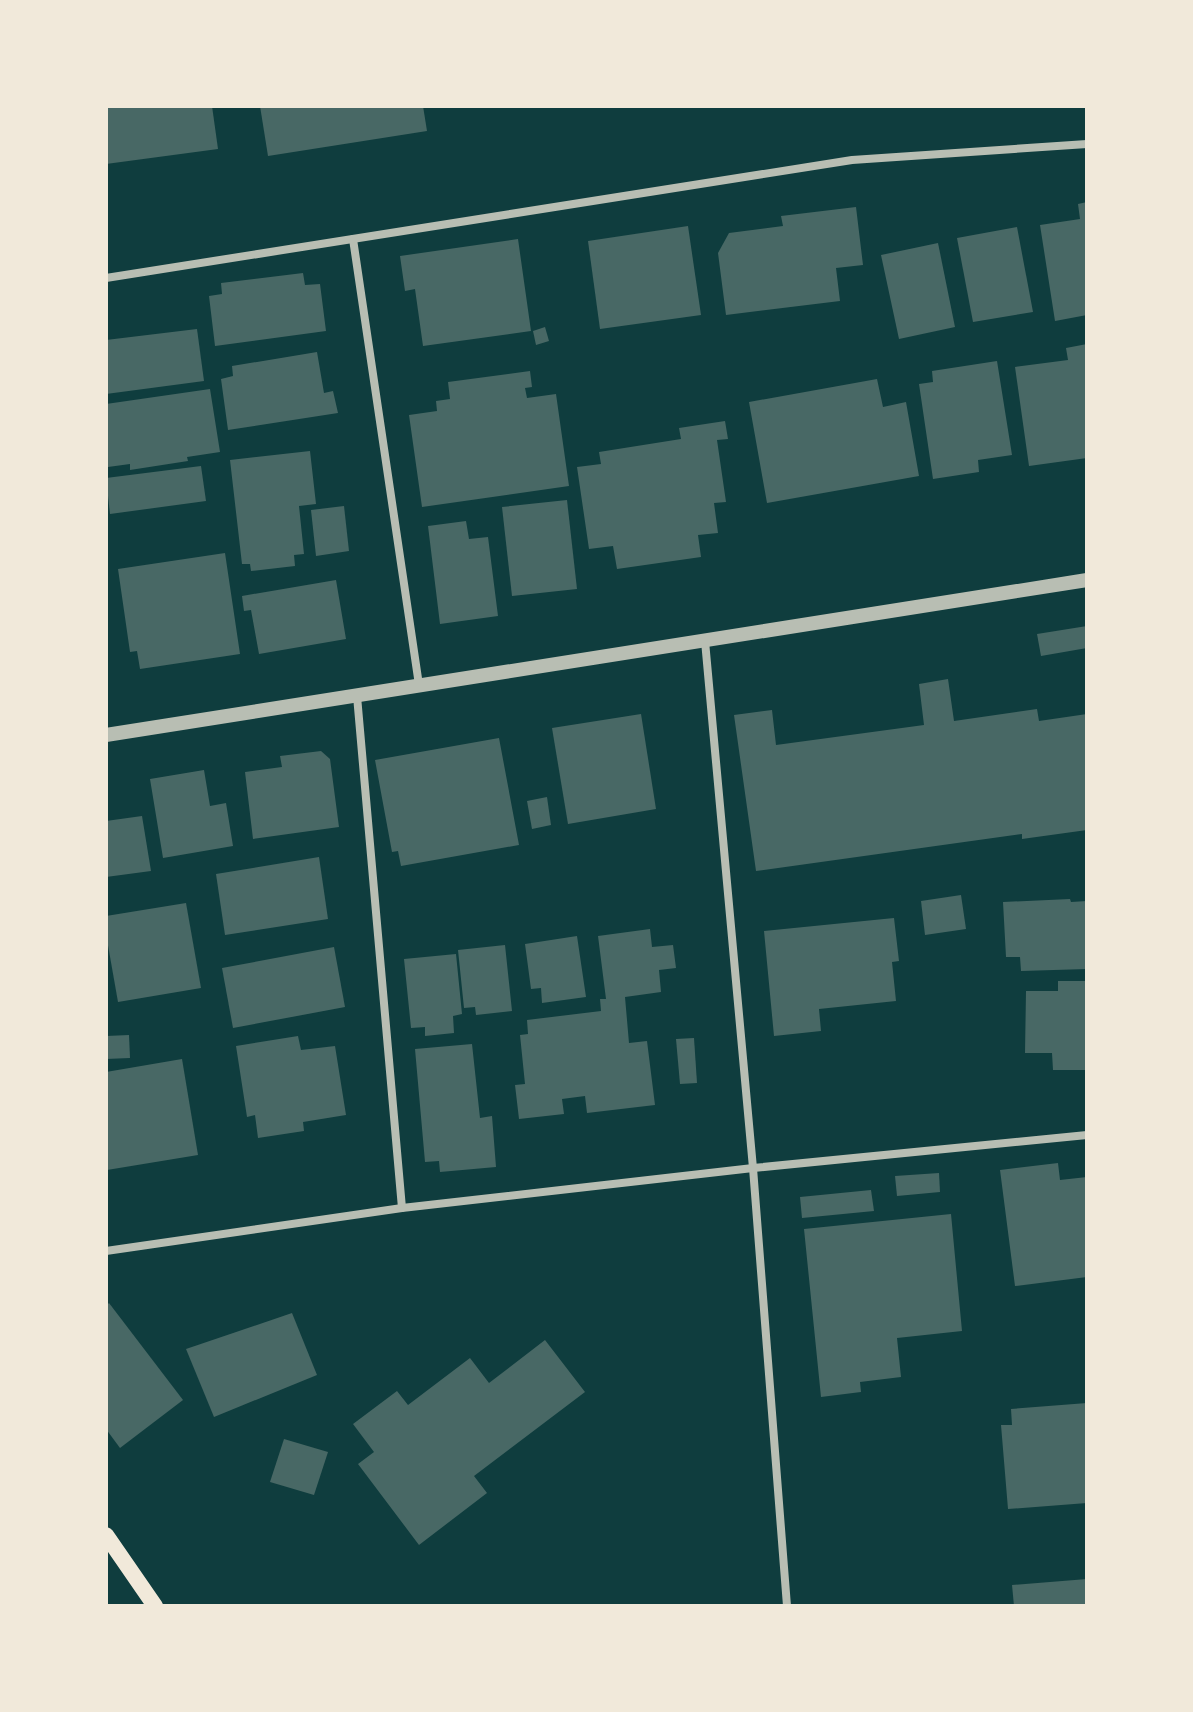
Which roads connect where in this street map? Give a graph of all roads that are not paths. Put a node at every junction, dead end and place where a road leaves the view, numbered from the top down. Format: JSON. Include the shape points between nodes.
{"nodes":[{"id":1,"x":1087,"y":144,"type":"edge"},
{"id":2,"x":353,"y":239,"type":"junction"},
{"id":3,"x":106,"y":278,"type":"edge"},
{"id":4,"x":1087,"y":580,"type":"edge"},
{"id":5,"x":705,"y":641,"type":"junction"},
{"id":6,"x":419,"y":685,"type":"junction"},
{"id":7,"x":357,"y":696,"type":"junction"},
{"id":8,"x":106,"y":735,"type":"edge"},
{"id":9,"x":1087,"y":1135,"type":"edge"},
{"id":10,"x":753,"y":1168,"type":"junction"},
{"id":11,"x":402,"y":1208,"type":"junction"},
{"id":12,"x":106,"y":1251,"type":"edge"},
{"id":13,"x":106,"y":1535,"type":"edge"},
{"id":14,"x":155,"y":1606,"type":"edge"},
{"id":15,"x":787,"y":1606,"type":"edge"}],
"edges":[{"from":1,"to":2,"type":"street","via":[[852,160]]},
{"from":2,"to":3,"type":"street"},
{"from":2,"to":6,"type":"street"},
{"from":4,"to":5,"type":"street"},
{"from":5,"to":6,"type":"street"},
{"from":5,"to":10,"type":"street"},
{"from":6,"to":7,"type":"street"},
{"from":7,"to":8,"type":"street"},
{"from":7,"to":11,"type":"street"},
{"from":9,"to":10,"type":"street"},
{"from":10,"to":11,"type":"street"},
{"from":10,"to":15,"type":"street"},
{"from":11,"to":12,"type":"street"},
{"from":13,"to":14,"type":"main road"}]}
